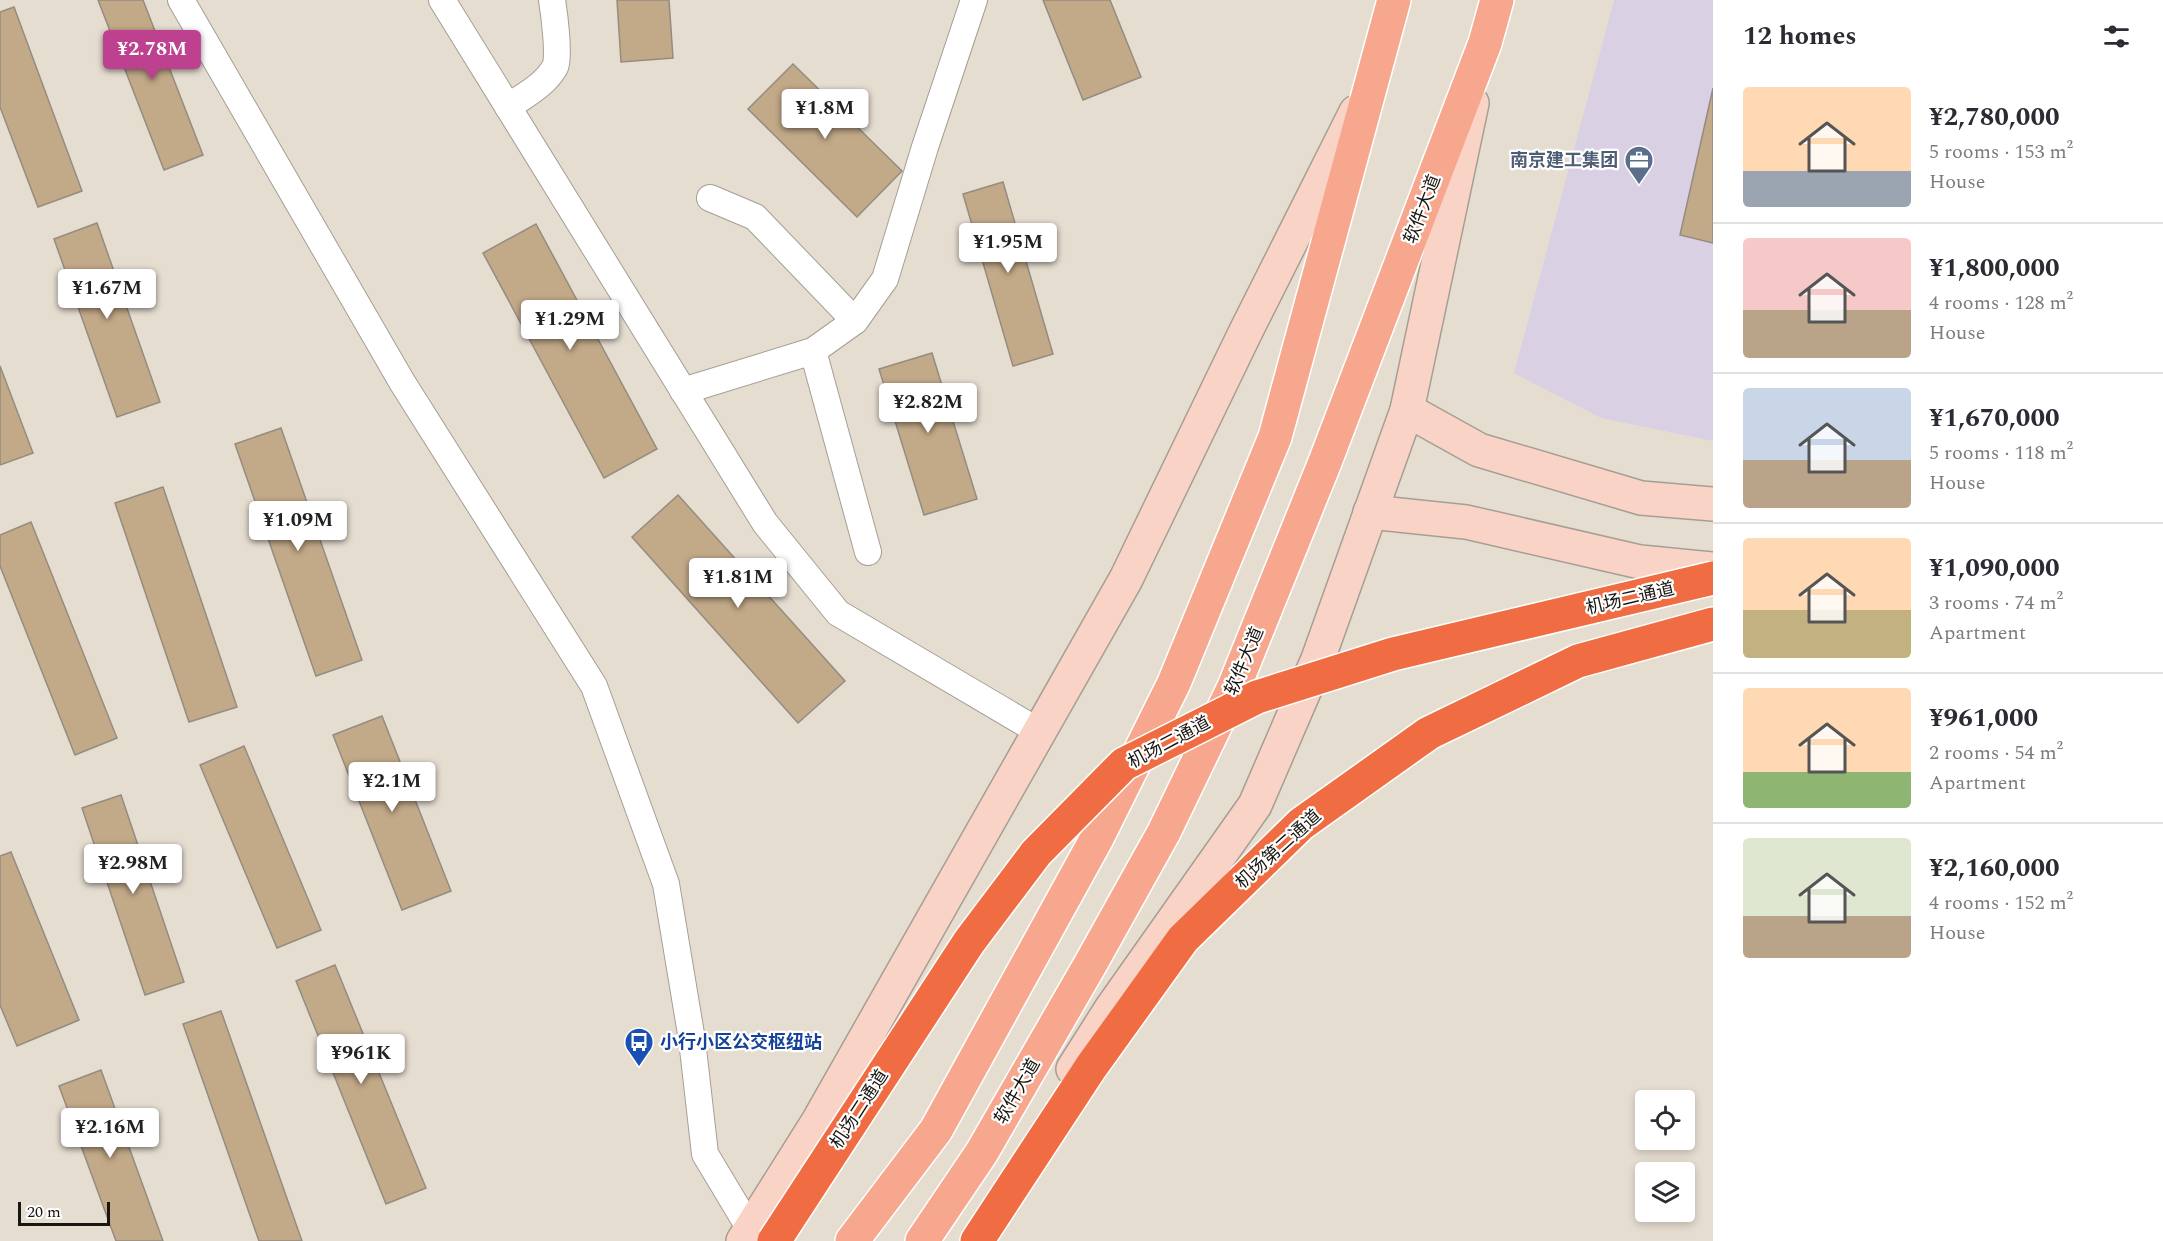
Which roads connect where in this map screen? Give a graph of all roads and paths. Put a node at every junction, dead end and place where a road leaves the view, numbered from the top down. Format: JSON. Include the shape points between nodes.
{"nodes":[{"id":1,"x":181,"y":0,"type":"edge"},
{"id":2,"x":442,"y":0,"type":"edge"},
{"id":3,"x":552,"y":0,"type":"edge"},
{"id":4,"x":974,"y":0,"type":"edge"},
{"id":5,"x":1394,"y":0,"type":"edge"},
{"id":6,"x":1497,"y":0,"type":"edge"},
{"id":7,"x":1485,"y":43,"type":"junction"},
{"id":8,"x":1373,"y":78,"type":"junction"},
{"id":9,"x":508,"y":107,"type":"junction"},
{"id":10,"x":710,"y":198,"type":"dead end"},
{"id":11,"x":855,"y":321,"type":"junction"},
{"id":12,"x":813,"y":351,"type":"junction"},
{"id":13,"x":683,"y":391,"type":"junction"},
{"id":14,"x":1407,"y":410,"type":"junction"},
{"id":15,"x":1713,"y":504,"type":"edge"},
{"id":16,"x":1370,"y":512,"type":"junction"},
{"id":17,"x":868,"y":552,"type":"dead end"},
{"id":18,"x":1713,"y":569,"type":"edge"},
{"id":19,"x":1713,"y":578,"type":"edge"},
{"id":20,"x":1713,"y":624,"type":"edge"},
{"id":21,"x":1038,"y":731,"type":"junction"},
{"id":22,"x":757,"y":1239,"type":"edge"},
{"id":23,"x":852,"y":1241,"type":"edge"},
{"id":24,"x":922,"y":1241,"type":"edge"},
{"id":25,"x":965,"y":1241,"type":"edge"},
{"id":26,"x":977,"y":1241,"type":"edge"}],
"edges":[{"from":1,"to":22,"type":"street","via":[[402,382],[594,686],[666,884],[692,1040],[705,1154]]},
{"from":2,"to":9,"type":"street"},
{"from":3,"to":9,"type":"street","via":[[556,64],[543,83]]},
{"from":4,"to":11,"type":"street","via":[[885,279]]},
{"from":5,"to":8,"type":"main road"},
{"from":6,"to":7,"type":"main road","name":"软件大道"},
{"from":7,"to":14,"type":"street","name":"软件大道"},
{"from":7,"to":24,"type":"main road","name":"软件大道","via":[[1325,462],[1234,687],[1164,832],[981,1152]]},
{"from":8,"to":21,"type":"street","via":[[1126,579]]},
{"from":8,"to":23,"type":"main road","via":[[1275,437],[1174,682],[1097,838],[936,1130]]},
{"from":9,"to":13,"type":"street"},
{"from":10,"to":11,"type":"street","via":[[755,217]]},
{"from":11,"to":12,"type":"street"},
{"from":12,"to":13,"type":"street"},
{"from":12,"to":17,"type":"street"},
{"from":13,"to":21,"type":"street","via":[[765,523],[838,613]]},
{"from":14,"to":15,"type":"street","via":[[1479,450],[1641,498]]},
{"from":14,"to":16,"type":"street","name":"软件大道"},
{"from":16,"to":18,"type":"street","via":[[1466,522],[1640,562]]},
{"from":16,"to":25,"type":"street","name":"软件大道","via":[[1318,658],[1255,805],[1111,1009]]},
{"from":19,"to":22,"type":"highway","name":"机场二通道","bridge":true,"via":[[1393,654],[1268,693],[1124,764],[1036,853],[975,933],[874,1085]]},
{"from":20,"to":26,"type":"highway","name":"机场第二通道","via":[[1578,661],[1429,733],[1301,824],[1183,939],[1091,1067]]},
{"from":21,"to":22,"type":"street","via":[[819,1120]]}]}
